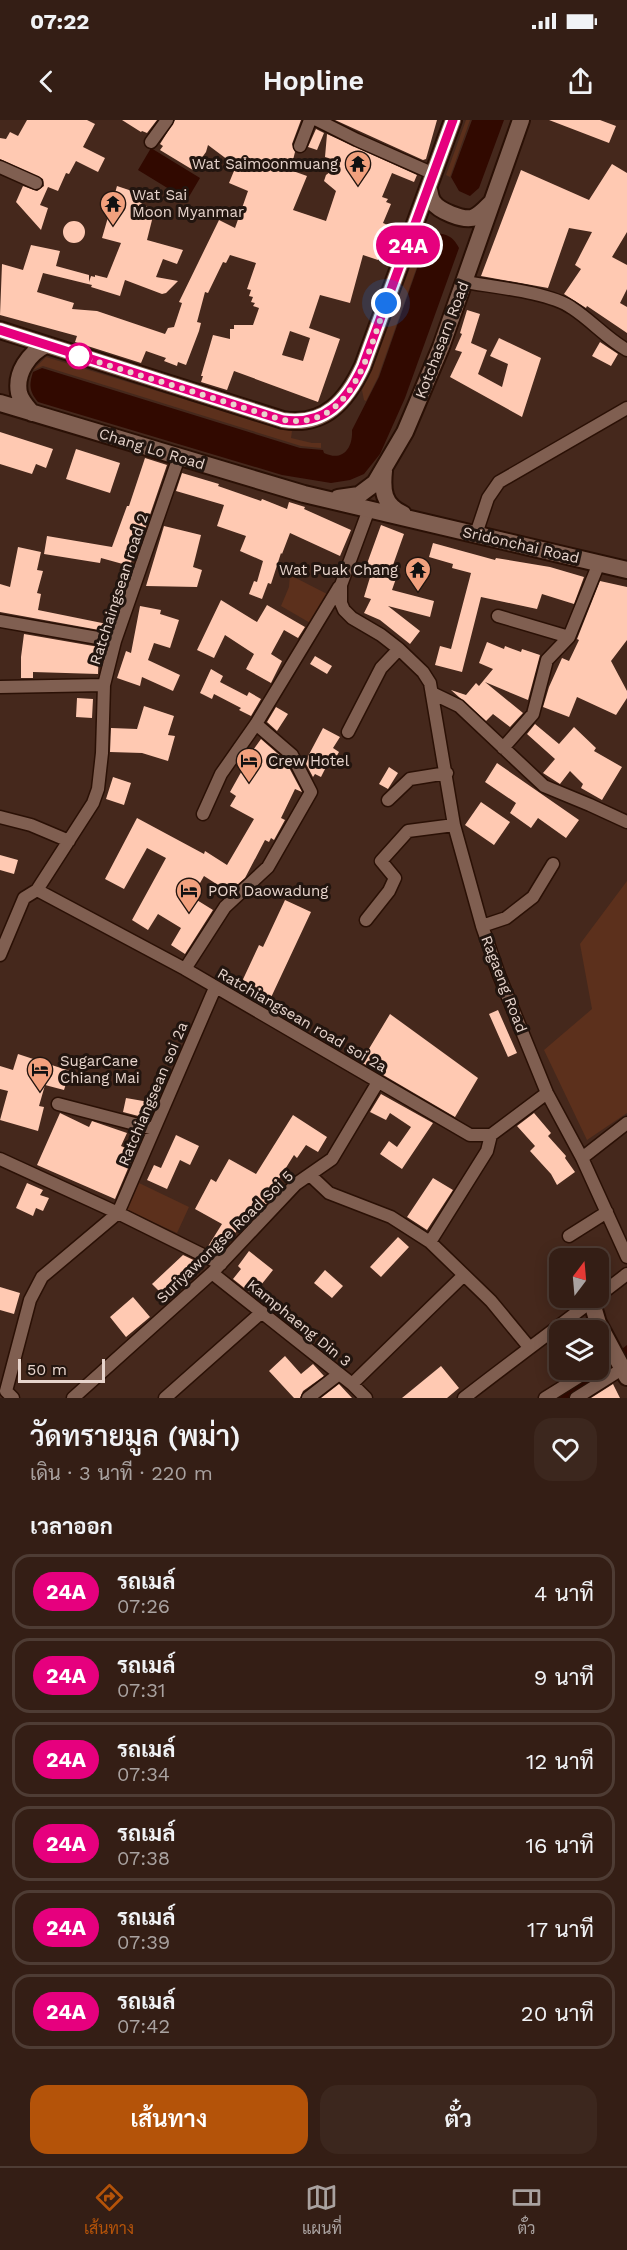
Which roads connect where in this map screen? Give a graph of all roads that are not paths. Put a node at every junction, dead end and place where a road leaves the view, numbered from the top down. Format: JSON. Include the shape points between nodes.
{"nodes":[{"id":1,"x":167,"y":120,"type":"edge"},
{"id":2,"x":310,"y":120,"type":"edge"},
{"id":3,"x":317,"y":120,"type":"edge"},
{"id":4,"x":453,"y":120,"type":"edge"},
{"id":5,"x":521,"y":120,"type":"edge"},
{"id":6,"x":151,"y":142,"type":"dead end"},
{"id":7,"x":300,"y":146,"type":"dead end"},
{"id":8,"x":0,"y":167,"type":"edge"},
{"id":9,"x":432,"y":181,"type":"junction"},
{"id":10,"x":36,"y":183,"type":"dead end"},
{"id":11,"x":492,"y":202,"type":"junction"},
{"id":12,"x":415,"y":227,"type":"junction"},
{"id":13,"x":478,"y":247,"type":"junction"},
{"id":14,"x":465,"y":282,"type":"junction"},
{"id":15,"x":2,"y":331,"type":"edge"},
{"id":16,"x":46,"y":345,"type":"junction"},
{"id":17,"x":627,"y":350,"type":"edge"},
{"id":18,"x":0,"y":397,"type":"edge"},
{"id":19,"x":0,"y":403,"type":"edge"},
{"id":20,"x":627,"y":408,"type":"edge"},
{"id":21,"x":32,"y":413,"type":"junction"},
{"id":22,"x":179,"y":457,"type":"junction"},
{"id":23,"x":384,"y":470,"type":"junction"},
{"id":24,"x":304,"y":494,"type":"junction"},
{"id":25,"x":369,"y":509,"type":"junction"},
{"id":26,"x":414,"y":519,"type":"junction"},
{"id":27,"x":476,"y":534,"type":"junction"},
{"id":28,"x":599,"y":563,"type":"junction"},
{"id":29,"x":627,"y":570,"type":"edge"},
{"id":30,"x":340,"y":585,"type":"junction"},
{"id":31,"x":498,"y":616,"type":"dead end"},
{"id":32,"x":0,"y":621,"type":"edge"},
{"id":33,"x":569,"y":637,"type":"junction"},
{"id":34,"x":115,"y":641,"type":"junction"},
{"id":35,"x":399,"y":649,"type":"junction"},
{"id":36,"x":104,"y":685,"type":"junction"},
{"id":37,"x":0,"y":687,"type":"edge"},
{"id":38,"x":434,"y":694,"type":"junction"},
{"id":39,"x":256,"y":724,"type":"junction"},
{"id":40,"x":348,"y":732,"type":"dead end"},
{"id":41,"x":503,"y":748,"type":"junction"},
{"id":42,"x":447,"y":773,"type":"junction"},
{"id":43,"x":388,"y":800,"type":"dead end"},
{"id":44,"x":203,"y":814,"type":"dead end"},
{"id":45,"x":0,"y":817,"type":"edge"},
{"id":46,"x":627,"y":822,"type":"edge"},
{"id":47,"x":454,"y":825,"type":"junction"},
{"id":48,"x":69,"y":841,"type":"junction"},
{"id":49,"x":553,"y":864,"type":"dead end"},
{"id":50,"x":38,"y":890,"type":"junction"},
{"id":51,"x":366,"y":920,"type":"dead end"},
{"id":52,"x":482,"y":926,"type":"junction"},
{"id":53,"x":0,"y":955,"type":"edge"},
{"id":54,"x":185,"y":969,"type":"junction"},
{"id":55,"x":215,"y":988,"type":"junction"},
{"id":56,"x":378,"y":1082,"type":"junction"},
{"id":57,"x":547,"y":1093,"type":"junction"},
{"id":58,"x":58,"y":1104,"type":"dead end"},
{"id":59,"x":627,"y":1123,"type":"edge"},
{"id":60,"x":154,"y":1129,"type":"junction"},
{"id":61,"x":491,"y":1135,"type":"junction"},
{"id":62,"x":582,"y":1158,"type":"junction"},
{"id":63,"x":0,"y":1159,"type":"edge"},
{"id":64,"x":311,"y":1176,"type":"junction"},
{"id":65,"x":607,"y":1212,"type":"junction"},
{"id":66,"x":118,"y":1213,"type":"junction"},
{"id":67,"x":569,"y":1236,"type":"dead end"},
{"id":68,"x":430,"y":1242,"type":"junction"},
{"id":69,"x":627,"y":1257,"type":"edge"},
{"id":70,"x":216,"y":1268,"type":"junction"},
{"id":71,"x":626,"y":1273,"type":"edge"},
{"id":72,"x":464,"y":1275,"type":"junction"},
{"id":73,"x":609,"y":1288,"type":"edge"},
{"id":74,"x":585,"y":1308,"type":"edge"},
{"id":75,"x":262,"y":1312,"type":"junction"},
{"id":76,"x":529,"y":1347,"type":"junction"},
{"id":77,"x":609,"y":1359,"type":"edge"},
{"id":78,"x":622,"y":1372,"type":"edge"},
{"id":79,"x":339,"y":1374,"type":"junction"},
{"id":80,"x":574,"y":1380,"type":"edge"},
{"id":81,"x":352,"y":1384,"type":"junction"},
{"id":82,"x":13,"y":1398,"type":"edge"},
{"id":83,"x":73,"y":1398,"type":"edge"},
{"id":84,"x":165,"y":1398,"type":"edge"},
{"id":85,"x":308,"y":1398,"type":"edge"},
{"id":86,"x":366,"y":1398,"type":"edge"},
{"id":87,"x":464,"y":1398,"type":"edge"},
{"id":88,"x":545,"y":1398,"type":"edge"},
{"id":89,"x":576,"y":1398,"type":"edge"}],
"edges":[{"from":1,"to":6,"type":"street"},
{"from":2,"to":7,"type":"street"},
{"from":3,"to":9,"type":"street"},
{"from":4,"to":9,"type":"main road"},
{"from":5,"to":11,"type":"main road","name":"Kotchasarn Road"},
{"from":8,"to":10,"type":"street"},
{"from":9,"to":11,"type":"main road","via":[[434,204],[465,218],[472,218]]},
{"from":9,"to":12,"type":"main road"},
{"from":11,"to":13,"type":"main road","name":"Kotchasarn Road"},
{"from":12,"to":13,"type":"main road","via":[[433,217],[451,220],[470,231]]},
{"from":12,"to":16,"type":"main road","via":[[363,366],[346,397],[316,418],[283,420]]},
{"from":13,"to":14,"type":"main road","name":"Kotchasarn Road"},
{"from":14,"to":17,"type":"street","via":[[543,296],[571,306]]},
{"from":14,"to":23,"type":"main road","name":"Kotchasarn Road","via":[[419,400]]},
{"from":15,"to":16,"type":"main road"},
{"from":15,"to":18,"type":"main road","via":[[18,343],[20,352],[11,387]]},
{"from":16,"to":21,"type":"main road","via":[[25,363],[20,378],[18,391]]},
{"from":19,"to":21,"type":"main road","name":"Chang Lo Road"},
{"from":20,"to":27,"type":"street","via":[[500,482],[488,498]]},
{"from":21,"to":22,"type":"main road","name":"Chang Lo Road"},
{"from":22,"to":24,"type":"main road","name":"Chang Lo Road"},
{"from":22,"to":34,"type":"street","name":"Ratchaingsean road 2"},
{"from":23,"to":24,"type":"main road","name":"Kotchasarn Road","via":[[359,495],[343,498]]},
{"from":23,"to":26,"type":"main road","via":[[383,493],[388,503]]},
{"from":24,"to":25,"type":"main road","name":"Sridonchai Road"},
{"from":25,"to":26,"type":"main road","name":"Sridonchai Road"},
{"from":25,"to":30,"type":"street"},
{"from":26,"to":27,"type":"main road","name":"Sridonchai Road"},
{"from":27,"to":28,"type":"main road","name":"Sridonchai Road"},
{"from":28,"to":29,"type":"main road","name":"Sridonchai Road"},
{"from":28,"to":33,"type":"street"},
{"from":30,"to":35,"type":"street","name":"Ragaeng Road","via":[[344,610]]},
{"from":30,"to":39,"type":"street"},
{"from":31,"to":33,"type":"street"},
{"from":32,"to":34,"type":"street"},
{"from":33,"to":41,"type":"street","via":[[547,660],[533,714]]},
{"from":34,"to":36,"type":"street","name":"Ratchaingsean road 2"},
{"from":35,"to":38,"type":"street","name":"Ragaeng Road","via":[[423,672]]},
{"from":35,"to":40,"type":"street","via":[[381,668]]},
{"from":36,"to":37,"type":"street"},
{"from":36,"to":48,"type":"street","name":"Ratchaingsean road 2","via":[[98,789]]},
{"from":38,"to":41,"type":"street","via":[[459,706]]},
{"from":38,"to":42,"type":"street","name":"Ragaeng Road"},
{"from":39,"to":44,"type":"street","via":[[221,774]]},
{"from":39,"to":54,"type":"street","via":[[292,755],[311,792],[268,867],[225,908]]},
{"from":41,"to":46,"type":"street","via":[[544,786]]},
{"from":42,"to":43,"type":"street","via":[[410,779]]},
{"from":42,"to":47,"type":"street","name":"Ragaeng Road"},
{"from":45,"to":48,"type":"street"},
{"from":47,"to":51,"type":"street","via":[[408,831],[381,861],[395,878]]},
{"from":47,"to":52,"type":"street","name":"Ragaeng Road"},
{"from":48,"to":50,"type":"street","name":"Ratchaingsean road 2"},
{"from":49,"to":52,"type":"street","via":[[533,897],[506,918]]},
{"from":50,"to":53,"type":"street","name":"Ratchaingsean road 2","via":[[24,898]]},
{"from":50,"to":54,"type":"street","name":"Ratchiangsean road soi 2a"},
{"from":52,"to":57,"type":"street","name":"Ragaeng Road"},
{"from":54,"to":55,"type":"street","name":"Ratchiangsean road soi 2a"},
{"from":55,"to":56,"type":"street","name":"Ratchiangsean road soi 2a"},
{"from":55,"to":60,"type":"street","name":"Ratchiangsean soi 2a"},
{"from":56,"to":61,"type":"street","name":"Ratchiangsean road soi 2a","via":[[470,1136]]},
{"from":56,"to":64,"type":"street","name":"Suriyawongse Road Soi 5","via":[[332,1159]]},
{"from":57,"to":61,"type":"street"},
{"from":57,"to":62,"type":"street","name":"Ragaeng Road"},
{"from":58,"to":60,"type":"street"},
{"from":59,"to":62,"type":"street"},
{"from":60,"to":66,"type":"street","name":"Ratchiangsean soi 2a"},
{"from":61,"to":68,"type":"street","via":[[488,1151]]},
{"from":62,"to":65,"type":"street","name":"Ragaeng Road"},
{"from":63,"to":66,"type":"street"},
{"from":64,"to":68,"type":"street","via":[[328,1193],[392,1217]]},
{"from":64,"to":70,"type":"street","name":"Suriyawongse Road Soi 5","via":[[296,1184]]},
{"from":65,"to":67,"type":"street"},
{"from":65,"to":69,"type":"street","name":"Ragaeng Road"},
{"from":66,"to":70,"type":"street"},
{"from":66,"to":82,"type":"street","name":"Ratchiangsean soi 2a","via":[[42,1277],[30,1300],[6,1391]]},
{"from":68,"to":72,"type":"street"},
{"from":70,"to":75,"type":"street","name":"Kamphaeng Din 3"},
{"from":70,"to":83,"type":"street","name":"Suriyawongse Road Soi 5"},
{"from":71,"to":73,"type":"street"},
{"from":72,"to":76,"type":"street"},
{"from":72,"to":81,"type":"street"},
{"from":74,"to":76,"type":"street"},
{"from":75,"to":79,"type":"street","name":"Kamphaeng Din 3"},
{"from":75,"to":84,"type":"street"},
{"from":76,"to":87,"type":"street"},
{"from":77,"to":78,"type":"main road"},
{"from":78,"to":89,"type":"street"},
{"from":79,"to":81,"type":"street","name":"Kamphaeng Din 3"},
{"from":79,"to":85,"type":"street"},
{"from":80,"to":88,"type":"street"},
{"from":81,"to":86,"type":"street","name":"Kamphaeng Din 3"}]}
